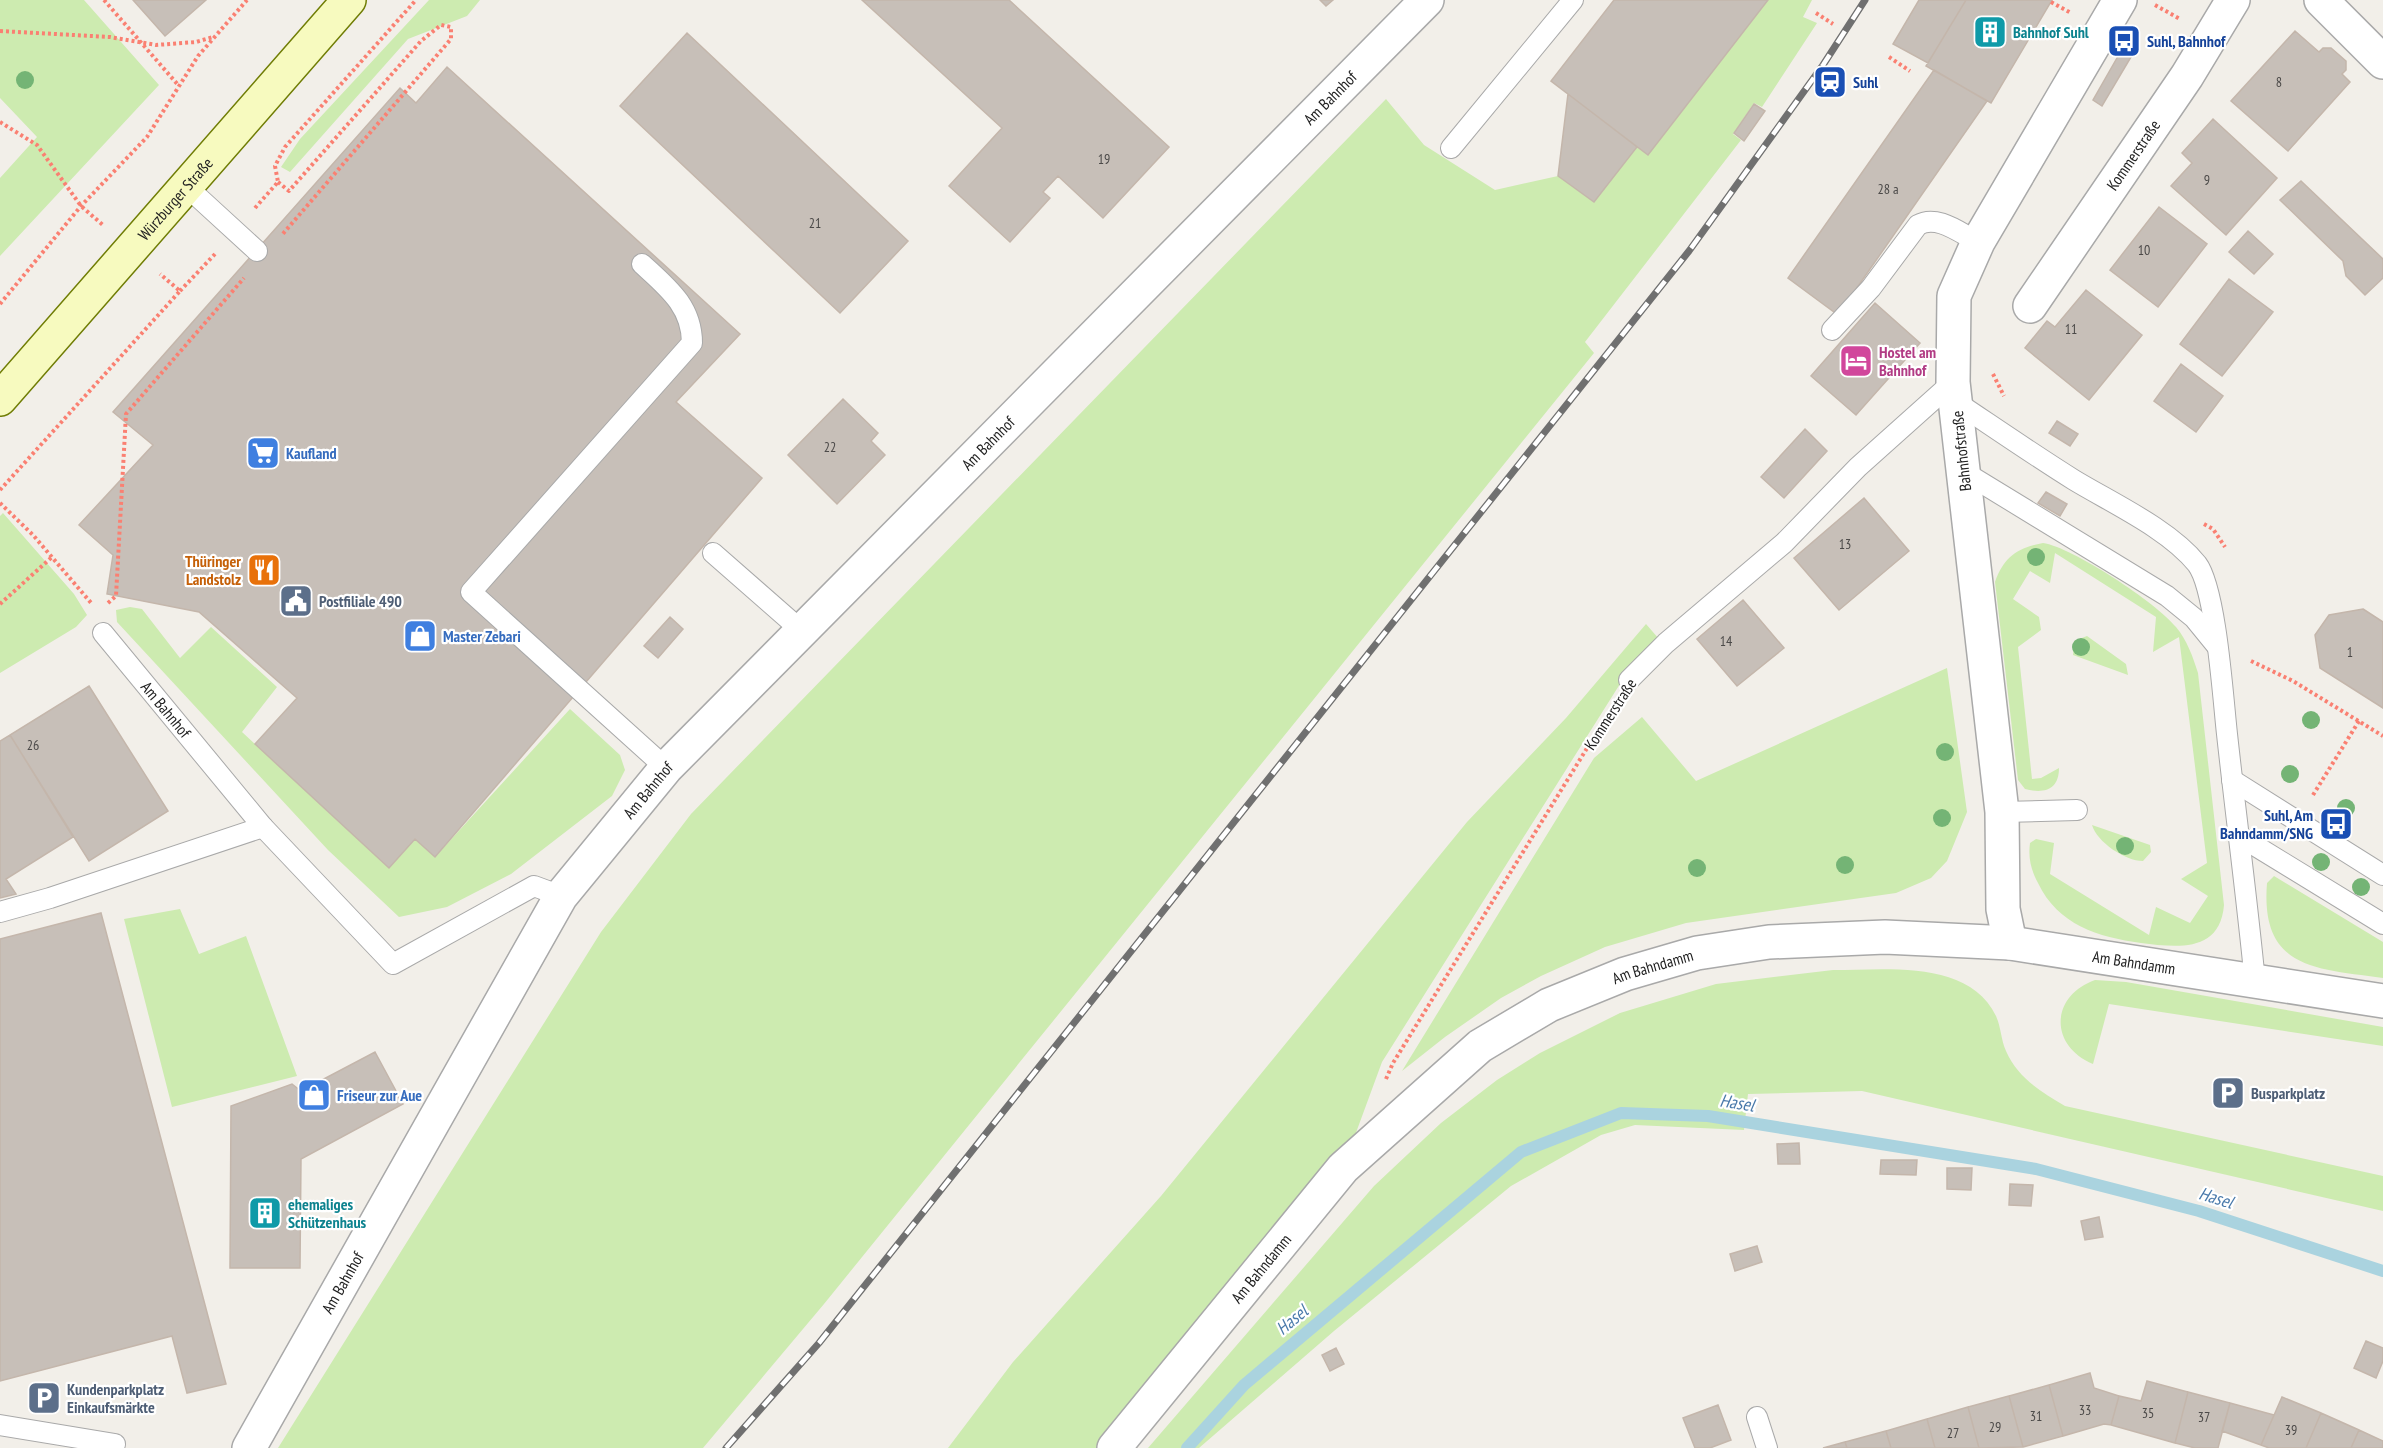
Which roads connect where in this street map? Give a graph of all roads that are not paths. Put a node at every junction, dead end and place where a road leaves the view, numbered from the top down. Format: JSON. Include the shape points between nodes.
{"nodes":[{"id":1,"x":349,"y":0,"type":"edge"},
{"id":2,"x":1427,"y":0,"type":"edge"},
{"id":3,"x":1573,"y":0,"type":"edge"},
{"id":4,"x":2120,"y":0,"type":"edge"},
{"id":5,"x":2233,"y":0,"type":"edge"},
{"id":6,"x":2321,"y":0,"type":"edge"},
{"id":7,"x":2383,"y":62,"type":"edge"},
{"id":8,"x":1451,"y":148,"type":"dead end"},
{"id":9,"x":186,"y":186,"type":"junction"},
{"id":10,"x":1978,"y":242,"type":"junction"},
{"id":11,"x":257,"y":251,"type":"dead end"},
{"id":12,"x":642,"y":264,"type":"dead end"},
{"id":13,"x":2030,"y":306,"type":"dead end"},
{"id":14,"x":1832,"y":330,"type":"dead end"},
{"id":15,"x":1955,"y":392,"type":"junction"},
{"id":16,"x":0,"y":399,"type":"edge"},
{"id":17,"x":1964,"y":472,"type":"junction"},
{"id":18,"x":713,"y":553,"type":"dead end"},
{"id":19,"x":802,"y":631,"type":"junction"},
{"id":20,"x":103,"y":633,"type":"road end"},
{"id":21,"x":2218,"y":647,"type":"junction"},
{"id":22,"x":1629,"y":680,"type":"road end"},
{"id":23,"x":666,"y":768,"type":"junction"},
{"id":24,"x":2232,"y":780,"type":"junction"},
{"id":25,"x":2077,"y":810,"type":"dead end"},
{"id":26,"x":2002,"y":812,"type":"junction"},
{"id":27,"x":263,"y":827,"type":"junction"},
{"id":28,"x":2241,"y":837,"type":"junction"},
{"id":29,"x":2383,"y":875,"type":"edge"},
{"id":30,"x":561,"y":896,"type":"junction"},
{"id":31,"x":0,"y":912,"type":"edge"},
{"id":32,"x":2383,"y":924,"type":"edge"},
{"id":33,"x":2010,"y":943,"type":"junction"},
{"id":34,"x":2255,"y":982,"type":"junction"},
{"id":35,"x":2383,"y":1001,"type":"edge"},
{"id":36,"x":1756,"y":1417,"type":"dead end"},
{"id":37,"x":0,"y":1425,"type":"edge"},
{"id":38,"x":115,"y":1444,"type":"dead end"},
{"id":39,"x":249,"y":1448,"type":"edge"},
{"id":40,"x":1114,"y":1448,"type":"edge"},
{"id":41,"x":1767,"y":1448,"type":"edge"}],
"edges":[{"from":1,"to":9,"type":"main road","name":"Würzburger Straße"},
{"from":2,"to":19,"type":"street","name":"Am Bahnhof"},
{"from":3,"to":8,"type":"lane"},
{"from":4,"to":10,"type":"street","name":"Bahnhofstraße"},
{"from":5,"to":13,"type":"street","name":"Kommerstraße","via":[[2187,76]]},
{"from":6,"to":7,"type":"street"},
{"from":9,"to":11,"type":"lane"},
{"from":9,"to":16,"type":"main road","name":"Würzburger Straße"},
{"from":10,"to":14,"type":"lane","via":[[1934,220],[1926,220]]},
{"from":10,"to":15,"type":"street","name":"Bahnhofstraße","via":[[1954,296]]},
{"from":12,"to":23,"type":"lane","via":[[683,306],[692,327],[692,343],[471,592]]},
{"from":15,"to":17,"type":"street","name":"Bahnhofstraße"},
{"from":15,"to":21,"type":"lane","via":[[2184,550],[2205,580]]},
{"from":15,"to":22,"type":"lane","name":"Kommerstraße","via":[[1858,467],[1784,543],[1665,643]]},
{"from":17,"to":21,"type":"lane","via":[[2167,596],[2194,618]]},
{"from":17,"to":26,"type":"street","name":"Bahnhofstraße"},
{"from":18,"to":19,"type":"lane"},
{"from":19,"to":23,"type":"street","name":"Am Bahnhof"},
{"from":20,"to":27,"type":"lane","name":"Am Bahnhof"},
{"from":21,"to":24,"type":"lane"},
{"from":23,"to":30,"type":"street","name":"Am Bahnhof"},
{"from":24,"to":28,"type":"lane"},
{"from":24,"to":29,"type":"lane"},
{"from":25,"to":26,"type":"lane"},
{"from":26,"to":33,"type":"street","name":"Bahnhofstraße","via":[[2004,909]]},
{"from":27,"to":30,"type":"lane","name":"Am Bahnhof","via":[[393,964],[534,886]]},
{"from":27,"to":31,"type":"lane"},
{"from":28,"to":32,"type":"lane"},
{"from":28,"to":34,"type":"lane"},
{"from":30,"to":39,"type":"street","name":"Am Bahnhof"},
{"from":33,"to":34,"type":"street","name":"Am Bahndamm"},
{"from":33,"to":40,"type":"street","name":"Am Bahndamm","via":[[1885,937],[1769,942],[1697,953],[1626,974],[1549,1005],[1480,1046],[1343,1168]]},
{"from":34,"to":35,"type":"street","name":"Am Bahndamm"},
{"from":36,"to":41,"type":"lane"},
{"from":37,"to":38,"type":"lane"}]}
